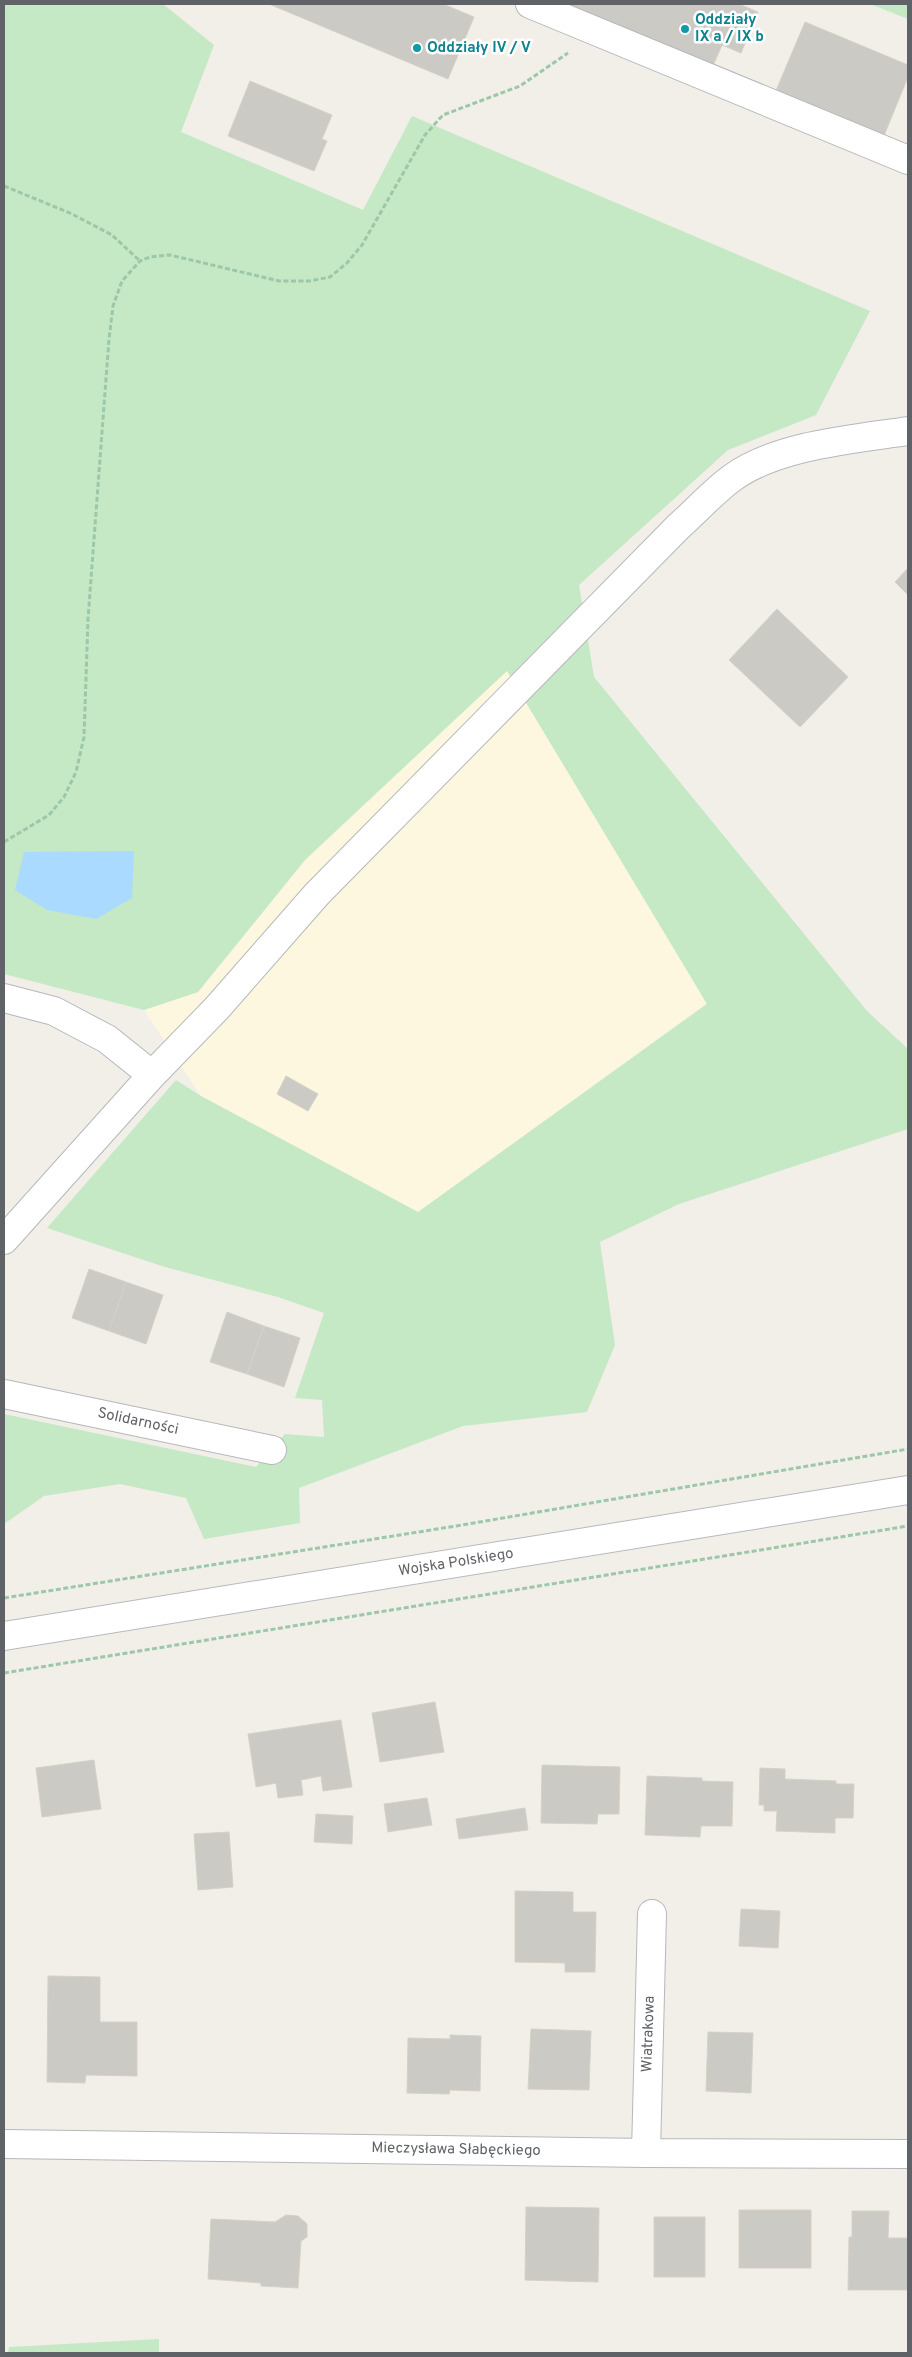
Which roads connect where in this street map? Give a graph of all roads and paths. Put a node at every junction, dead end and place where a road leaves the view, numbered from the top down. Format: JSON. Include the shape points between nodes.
{"nodes":[{"id":1,"x":530,"y":4,"type":"edge"},
{"id":2,"x":596,"y":31,"type":"junction"},
{"id":3,"x":908,"y":160,"type":"edge"},
{"id":4,"x":4,"y":186,"type":"edge"},
{"id":5,"x":140,"y":261,"type":"junction"},
{"id":6,"x":908,"y":431,"type":"edge"},
{"id":7,"x":4,"y":842,"type":"edge"},
{"id":8,"x":4,"y":998,"type":"edge"},
{"id":9,"x":152,"y":1075,"type":"junction"},
{"id":10,"x":4,"y":1240,"type":"edge"},
{"id":11,"x":4,"y":1394,"type":"edge"},
{"id":12,"x":908,"y":1449,"type":"edge"},
{"id":13,"x":272,"y":1450,"type":"dead end"},
{"id":14,"x":908,"y":1490,"type":"edge"},
{"id":15,"x":908,"y":1526,"type":"edge"},
{"id":16,"x":4,"y":1598,"type":"edge"},
{"id":17,"x":4,"y":1636,"type":"edge"},
{"id":18,"x":4,"y":1673,"type":"edge"},
{"id":19,"x":652,"y":1914,"type":"dead end"},
{"id":20,"x":4,"y":2144,"type":"edge"},
{"id":21,"x":646,"y":2153,"type":"junction"},
{"id":22,"x":908,"y":2154,"type":"edge"}],
"edges":[{"from":1,"to":2,"type":"street"},
{"from":2,"to":3,"type":"street"},
{"from":2,"to":5,"type":"path","via":[[520,86],[443,115],[425,135],[362,245],[330,277],[279,281],[170,255]]},
{"from":4,"to":5,"type":"path","via":[[70,213],[112,235]]},
{"from":5,"to":7,"type":"path","via":[[122,281],[109,339],[88,619],[84,737],[76,772],[64,797],[49,815]]},
{"from":6,"to":9,"type":"street","via":[[828,442],[771,458],[732,478],[644,562],[317,894],[217,1008]]},
{"from":8,"to":9,"type":"street","via":[[54,1011],[107,1040]]},
{"from":9,"to":10,"type":"street"},
{"from":11,"to":13,"type":"street","name":"Solidarności"},
{"from":12,"to":16,"type":"path"},
{"from":14,"to":17,"type":"street","name":"Wojska Polskiego"},
{"from":15,"to":18,"type":"path"},
{"from":19,"to":21,"type":"street","name":"Wiatrakowa"},
{"from":20,"to":21,"type":"street","name":"Mieczysława Słabęckiego"},
{"from":21,"to":22,"type":"street","name":"Mieczysława Słabęckiego"}]}
